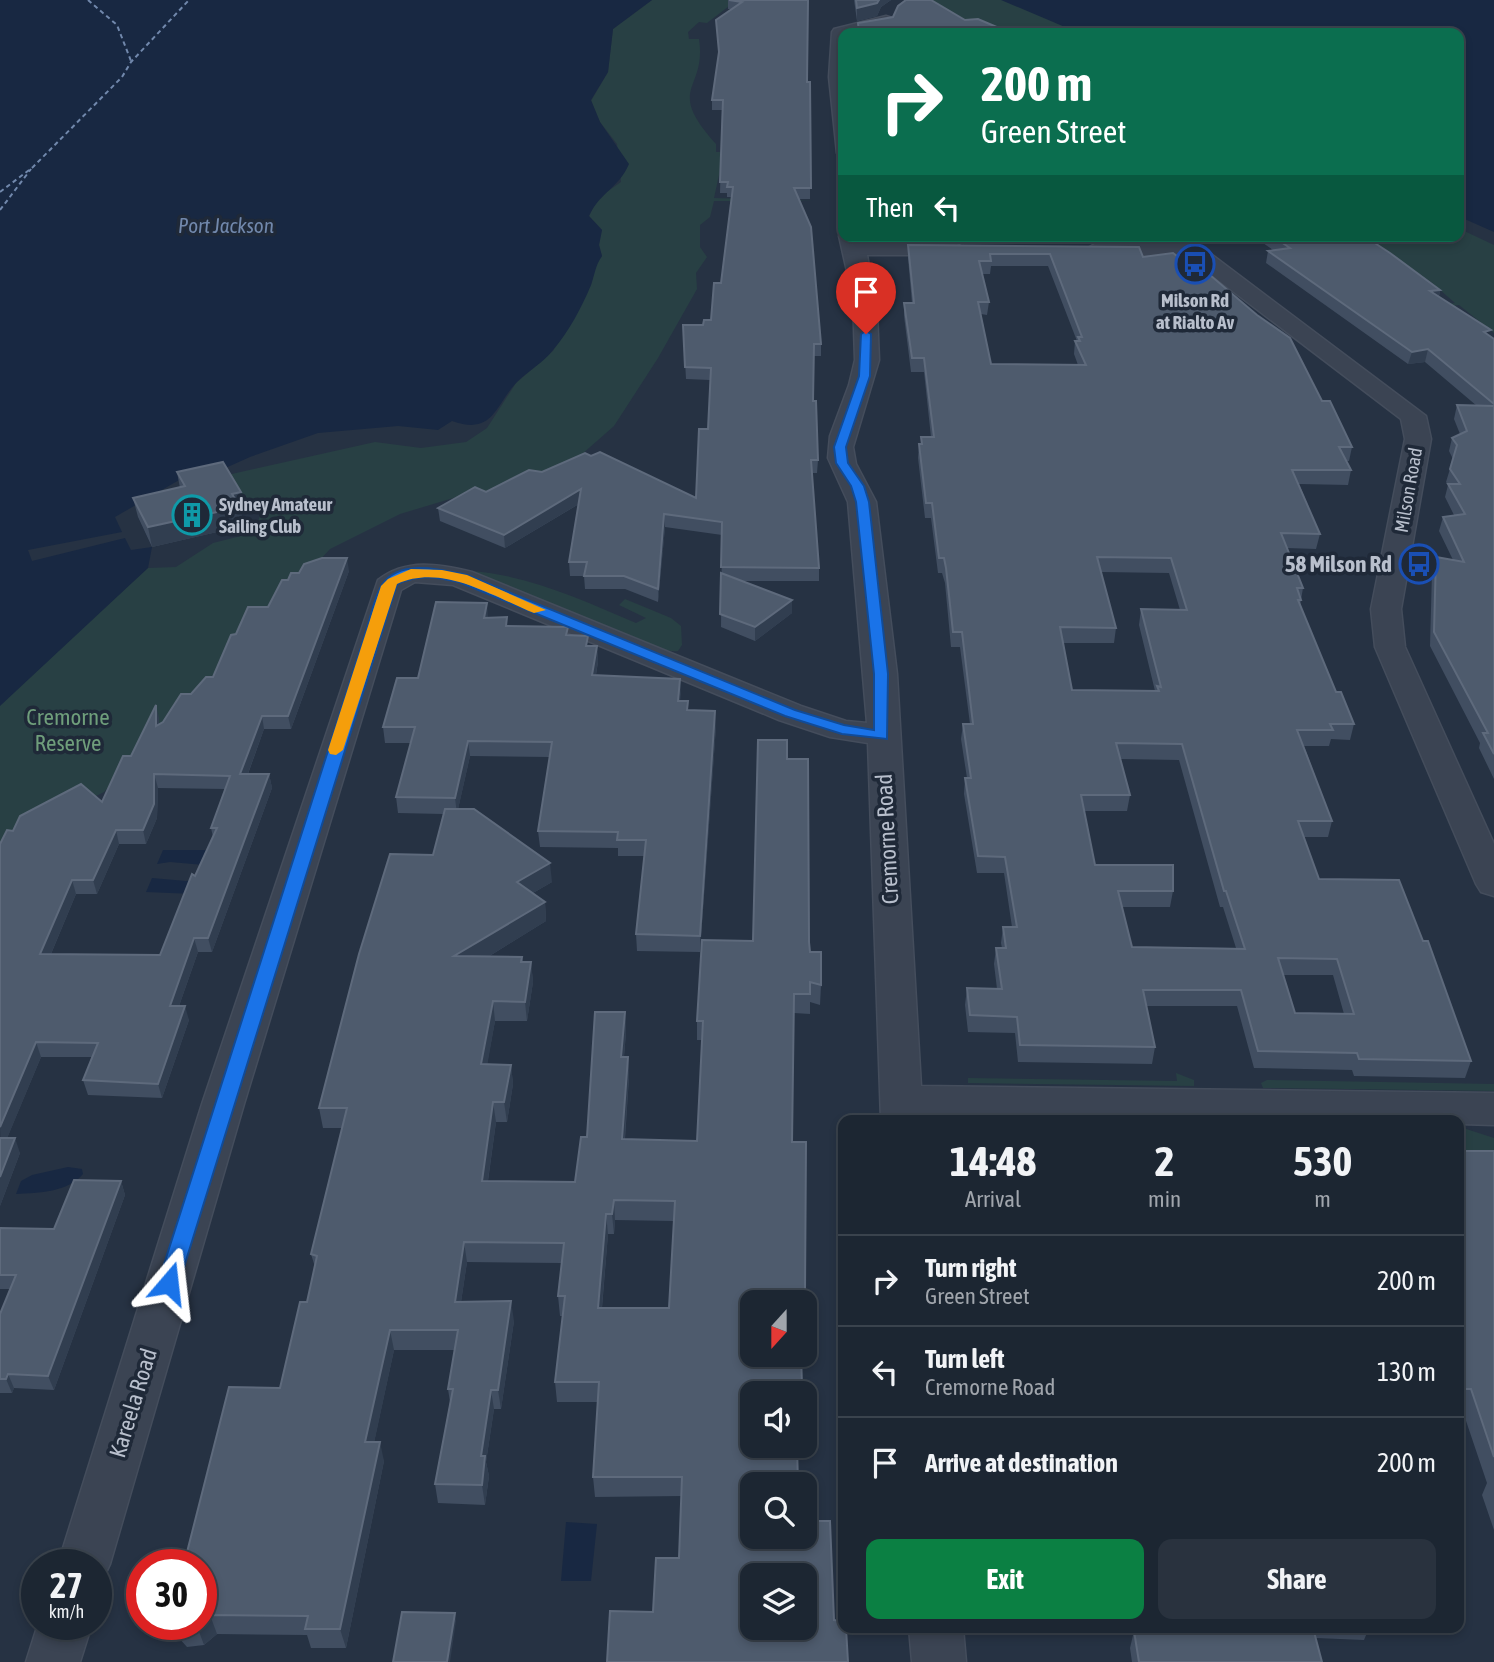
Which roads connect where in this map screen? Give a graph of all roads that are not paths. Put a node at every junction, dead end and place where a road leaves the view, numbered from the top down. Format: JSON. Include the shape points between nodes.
{"nodes":[{"id":1,"x":893,"y":21,"type":"edge"},
{"id":2,"x":859,"y":28,"type":"edge"},
{"id":3,"x":852,"y":242,"type":"edge"},
{"id":4,"x":1182,"y":243,"type":"edge"},
{"id":5,"x":973,"y":249,"type":"edge"},
{"id":6,"x":1070,"y":250,"type":"edge"},
{"id":7,"x":881,"y":735,"type":"junction"},
{"id":8,"x":1494,"y":884,"type":"edge"},
{"id":9,"x":1494,"y":1109,"type":"edge"},
{"id":10,"x":901,"y":1110,"type":"edge"},
{"id":11,"x":89,"y":1549,"type":"edge"},
{"id":12,"x":936,"y":1633,"type":"edge"},
{"id":13,"x":60,"y":1640,"type":"edge"},
{"id":14,"x":53,"y":1662,"type":"edge"},
{"id":15,"x":939,"y":1662,"type":"edge"}],
"edges":[{"from":1,"to":2,"type":"street"},
{"from":3,"to":5,"type":"street"},
{"from":3,"to":7,"type":"street","name":"Cremorne Road","via":[[863,298],[867,360],[858,401],[840,447],[842,463],[858,486],[862,502],[881,674]]},
{"from":4,"to":6,"type":"street"},
{"from":4,"to":8,"type":"street","name":"Milson Road","via":[[1413,416],[1418,439],[1387,610],[1390,647]]},
{"from":7,"to":10,"type":"street","name":"Cremorne Road"},
{"from":7,"to":11,"type":"street","name":"Kareela Road","via":[[842,730],[790,713],[462,578],[411,573],[388,586],[223,1104]]},
{"from":9,"to":10,"type":"street"},
{"from":12,"to":15,"type":"street"},
{"from":13,"to":14,"type":"street"}]}
